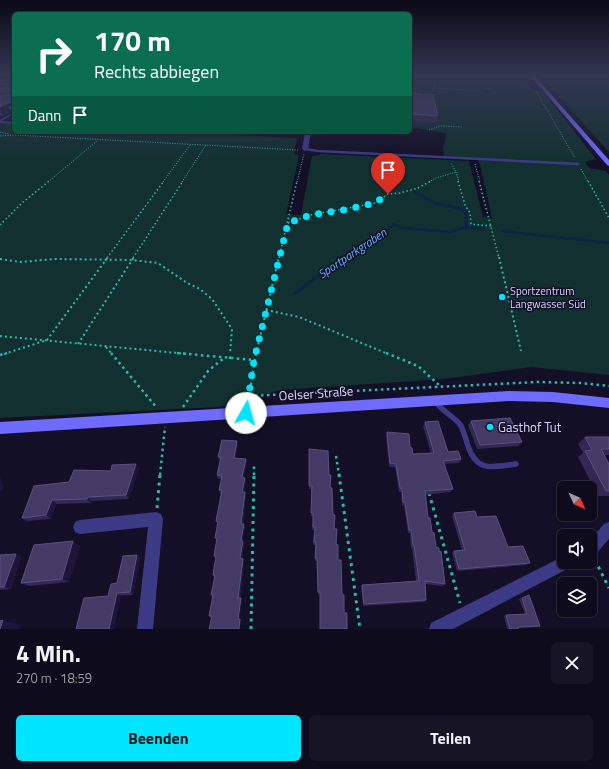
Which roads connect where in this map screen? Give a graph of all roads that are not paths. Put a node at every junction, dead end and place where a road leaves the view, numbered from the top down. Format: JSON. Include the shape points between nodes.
{"nodes":[{"id":1,"x":556,"y":103,"type":"edge"},
{"id":2,"x":12,"y":114,"type":"edge"},
{"id":3,"x":0,"y":122,"type":"edge"},
{"id":4,"x":12,"y":123,"type":"edge"},
{"id":5,"x":308,"y":134,"type":"edge"},
{"id":6,"x":305,"y":149,"type":"joint"},
{"id":7,"x":578,"y":164,"type":"dead end"},
{"id":8,"x":609,"y":164,"type":"edge"},
{"id":9,"x":435,"y":400,"type":"junction"},
{"id":10,"x":609,"y":403,"type":"edge"},
{"id":11,"x":0,"y":428,"type":"edge"},
{"id":12,"x":516,"y":464,"type":"dead end"},
{"id":13,"x":80,"y":527,"type":"dead end"},
{"id":14,"x":609,"y":529,"type":"edge"},
{"id":15,"x":597,"y":542,"type":"edge"},
{"id":16,"x":557,"y":567,"type":"edge"},
{"id":17,"x":145,"y":629,"type":"edge"},
{"id":18,"x":437,"y":629,"type":"edge"}],
"edges":[{"from":1,"to":8,"type":"main road"},
{"from":2,"to":3,"type":"lane"},
{"from":3,"to":4,"type":"lane"},
{"from":5,"to":6,"type":"street"},
{"from":6,"to":7,"type":"lane"},
{"from":9,"to":10,"type":"main road","name":"Oelser Straße","via":[[529,395]]},
{"from":9,"to":11,"type":"main road","name":"Oelser Straße"},
{"from":9,"to":12,"type":"lane","via":[[437,406],[460,425],[471,457],[476,463],[484,467]]},
{"from":13,"to":17,"type":"street","via":[[156,519]]},
{"from":14,"to":15,"type":"street"},
{"from":16,"to":18,"type":"street"}]}
